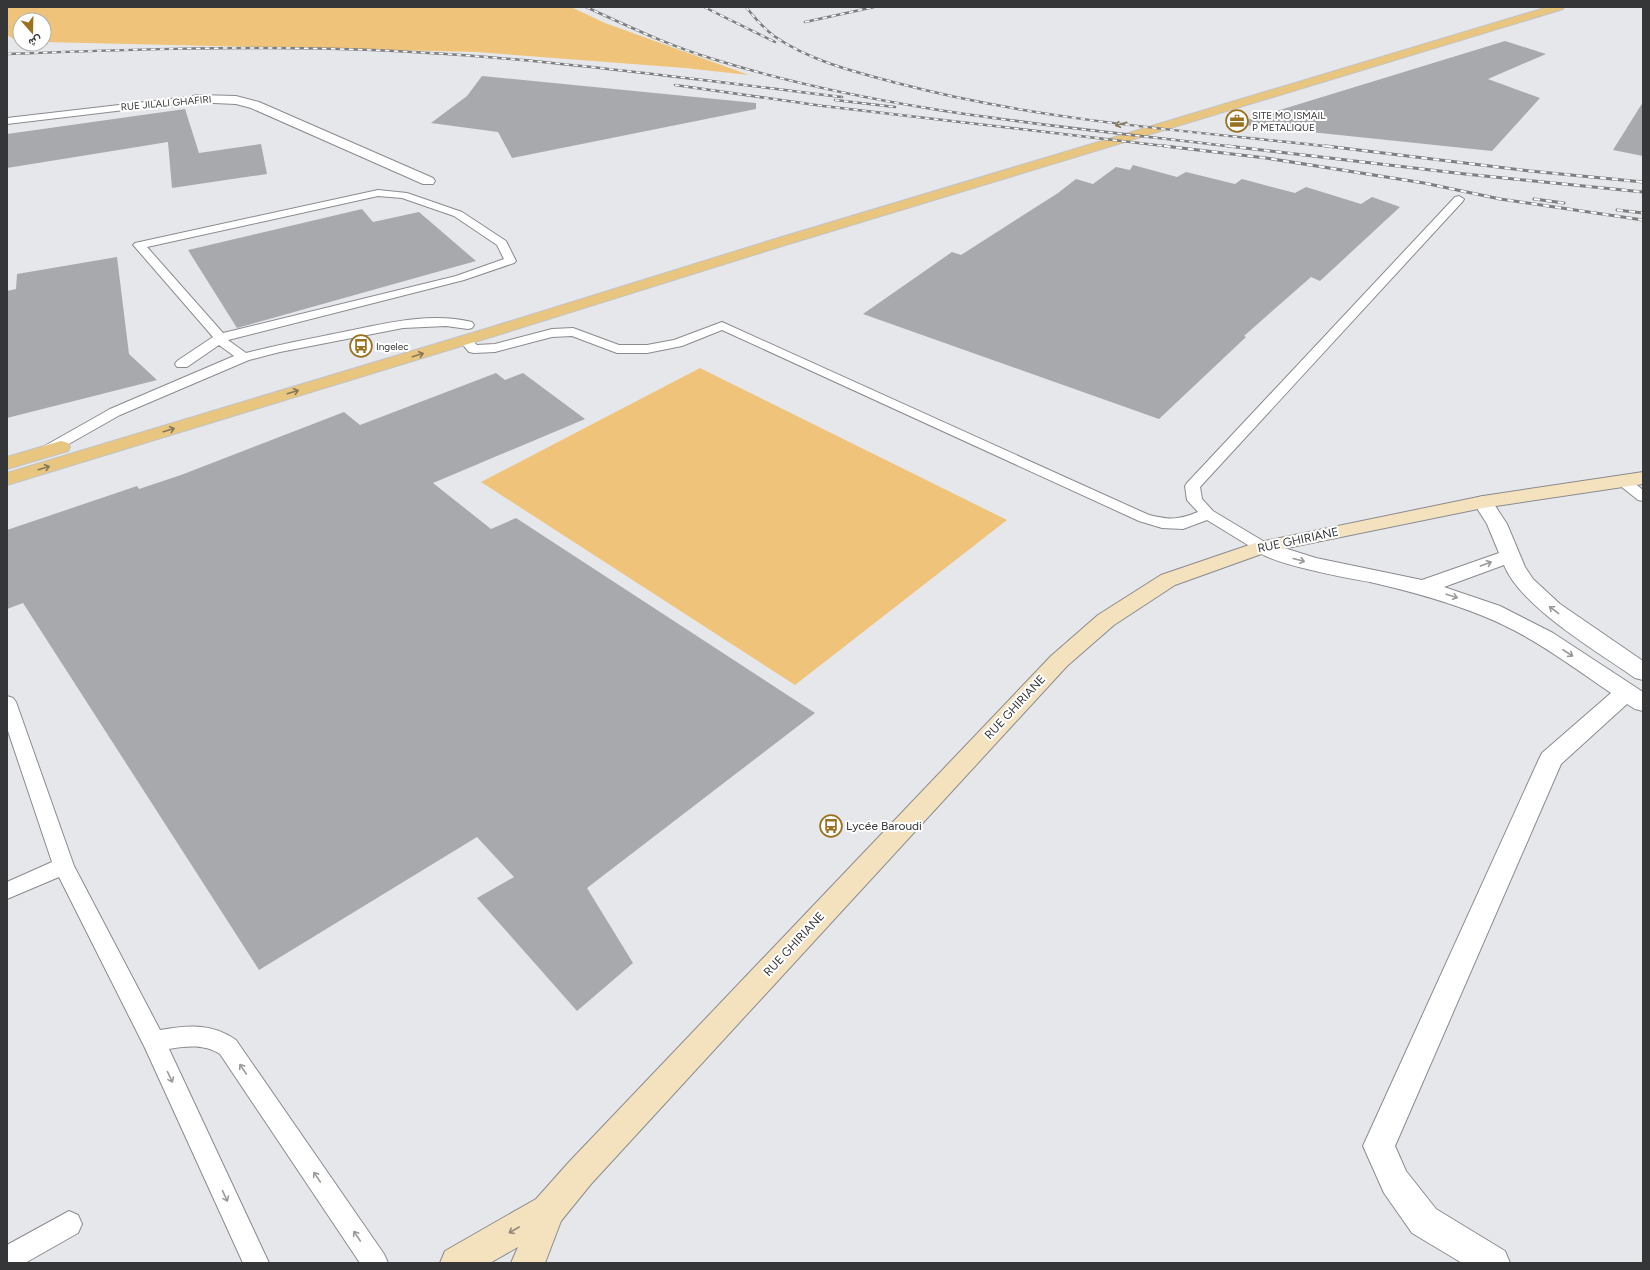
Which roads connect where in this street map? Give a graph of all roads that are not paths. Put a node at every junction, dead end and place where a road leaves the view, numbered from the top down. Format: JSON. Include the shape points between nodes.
{"nodes":[{"id":1,"x":1521,"y":7,"type":"edge"},
{"id":2,"x":1559,"y":7,"type":"edge"},
{"id":3,"x":1227,"y":93,"type":"dead end"},
{"id":4,"x":197,"y":99,"type":"joint"},
{"id":5,"x":7,"y":121,"type":"edge"},
{"id":6,"x":428,"y":181,"type":"dead end"},
{"id":7,"x":935,"y":181,"type":"dead end"},
{"id":8,"x":1459,"y":199,"type":"dead end"},
{"id":9,"x":468,"y":325,"type":"junction"},
{"id":10,"x":220,"y":338,"type":"junction"},
{"id":11,"x":465,"y":340,"type":"junction"},
{"id":12,"x":244,"y":357,"type":"junction"},
{"id":13,"x":182,"y":364,"type":"dead end"},
{"id":14,"x":325,"y":368,"type":"dead end"},
{"id":15,"x":106,"y":433,"type":"dead end"},
{"id":16,"x":46,"y":451,"type":"junction"},
{"id":17,"x":7,"y":463,"type":"edge"},
{"id":18,"x":1643,"y":478,"type":"edge"},
{"id":19,"x":7,"y":479,"type":"edge"},
{"id":20,"x":1623,"y":481,"type":"junction"},
{"id":21,"x":1643,"y":497,"type":"edge"},
{"id":22,"x":1483,"y":502,"type":"junction"},
{"id":23,"x":1208,"y":514,"type":"junction"},
{"id":24,"x":1262,"y":547,"type":"junction"},
{"id":25,"x":1510,"y":556,"type":"junction"},
{"id":26,"x":1422,"y":587,"type":"junction"},
{"id":27,"x":1638,"y":689,"type":"edge"},
{"id":28,"x":7,"y":702,"type":"edge"},
{"id":29,"x":64,"y":866,"type":"junction"},
{"id":30,"x":8,"y":886,"type":"edge"},
{"id":31,"x":154,"y":1042,"type":"junction"},
{"id":32,"x":548,"y":1211,"type":"junction"},
{"id":33,"x":69,"y":1224,"type":"dead end"},
{"id":34,"x":7,"y":1259,"type":"edge"},
{"id":35,"x":256,"y":1263,"type":"edge"},
{"id":36,"x":375,"y":1263,"type":"edge"},
{"id":37,"x":457,"y":1263,"type":"edge"},
{"id":38,"x":528,"y":1263,"type":"edge"},
{"id":39,"x":1494,"y":1263,"type":"edge"}],
"edges":[{"from":1,"to":3,"type":"main road"},
{"from":11,"to":2,"type":"main road","one_way":true,"via":[[784,240]]},
{"from":4,"to":5,"type":"lane","name":"RUE JILALI GHAFIRI"},
{"from":4,"to":6,"type":"street","name":"RUE JILALI GHAFIRI","via":[[236,100],[255,105]]},
{"from":7,"to":9,"type":"main road"},
{"from":8,"to":23,"type":"lane","via":[[1192,486],[1195,500]]},
{"from":9,"to":12,"type":"lane","via":[[446,322],[403,324]]},
{"from":9,"to":14,"type":"main road"},
{"from":10,"to":10,"type":"lane","via":[[139,245],[378,193],[403,195],[458,214],[502,243],[510,260],[460,278]]},
{"from":10,"to":12,"type":"lane"},
{"from":10,"to":13,"type":"lane"},
{"from":19,"to":11,"type":"main road","one_way":true},
{"from":11,"to":23,"type":"lane","via":[[474,350],[496,348],[552,333],[573,332],[618,349],[647,349],[677,343],[722,326],[1144,518],[1162,523],[1183,524]]},
{"from":12,"to":16,"type":"lane","via":[[115,412]]},
{"from":15,"to":16,"type":"main road"},
{"from":16,"to":17,"type":"main road"},
{"from":18,"to":20,"type":"street","name":"RUE GHIRIANE"},
{"from":20,"to":21,"type":"lane"},
{"from":20,"to":22,"type":"street","name":"RUE GHIRIANE"},
{"from":22,"to":24,"type":"street","name":"RUE GHIRIANE"},
{"from":22,"to":25,"type":"street","via":[[1497,524]]},
{"from":23,"to":24,"type":"lane"},
{"from":24,"to":26,"type":"street","one_way":true,"via":[[1314,564]]},
{"from":24,"to":32,"type":"street","name":"RUE GHIRIANE","via":[[1168,580],[1106,620],[1059,660],[580,1173]]},
{"from":26,"to":25,"type":"street","one_way":true},
{"from":27,"to":25,"type":"street","one_way":true,"via":[[1538,597],[1515,568]]},
{"from":26,"to":27,"type":"street","one_way":true,"via":[[1492,610]]},
{"from":27,"to":39,"type":"street","via":[[1551,759],[1379,1146],[1395,1182],[1424,1221]]},
{"from":28,"to":29,"type":"lane"},
{"from":29,"to":30,"type":"lane"},
{"from":29,"to":31,"type":"lane"},
{"from":31,"to":35,"type":"lane","one_way":true},
{"from":36,"to":31,"type":"lane","one_way":true,"via":[[228,1047],[220,1040],[209,1036],[194,1035]]},
{"from":32,"to":37,"type":"street","name":"RUE GHIRIANE","one_way":true},
{"from":32,"to":38,"type":"street","name":"RUE GHIRIANE"},
{"from":33,"to":34,"type":"lane"}]}
